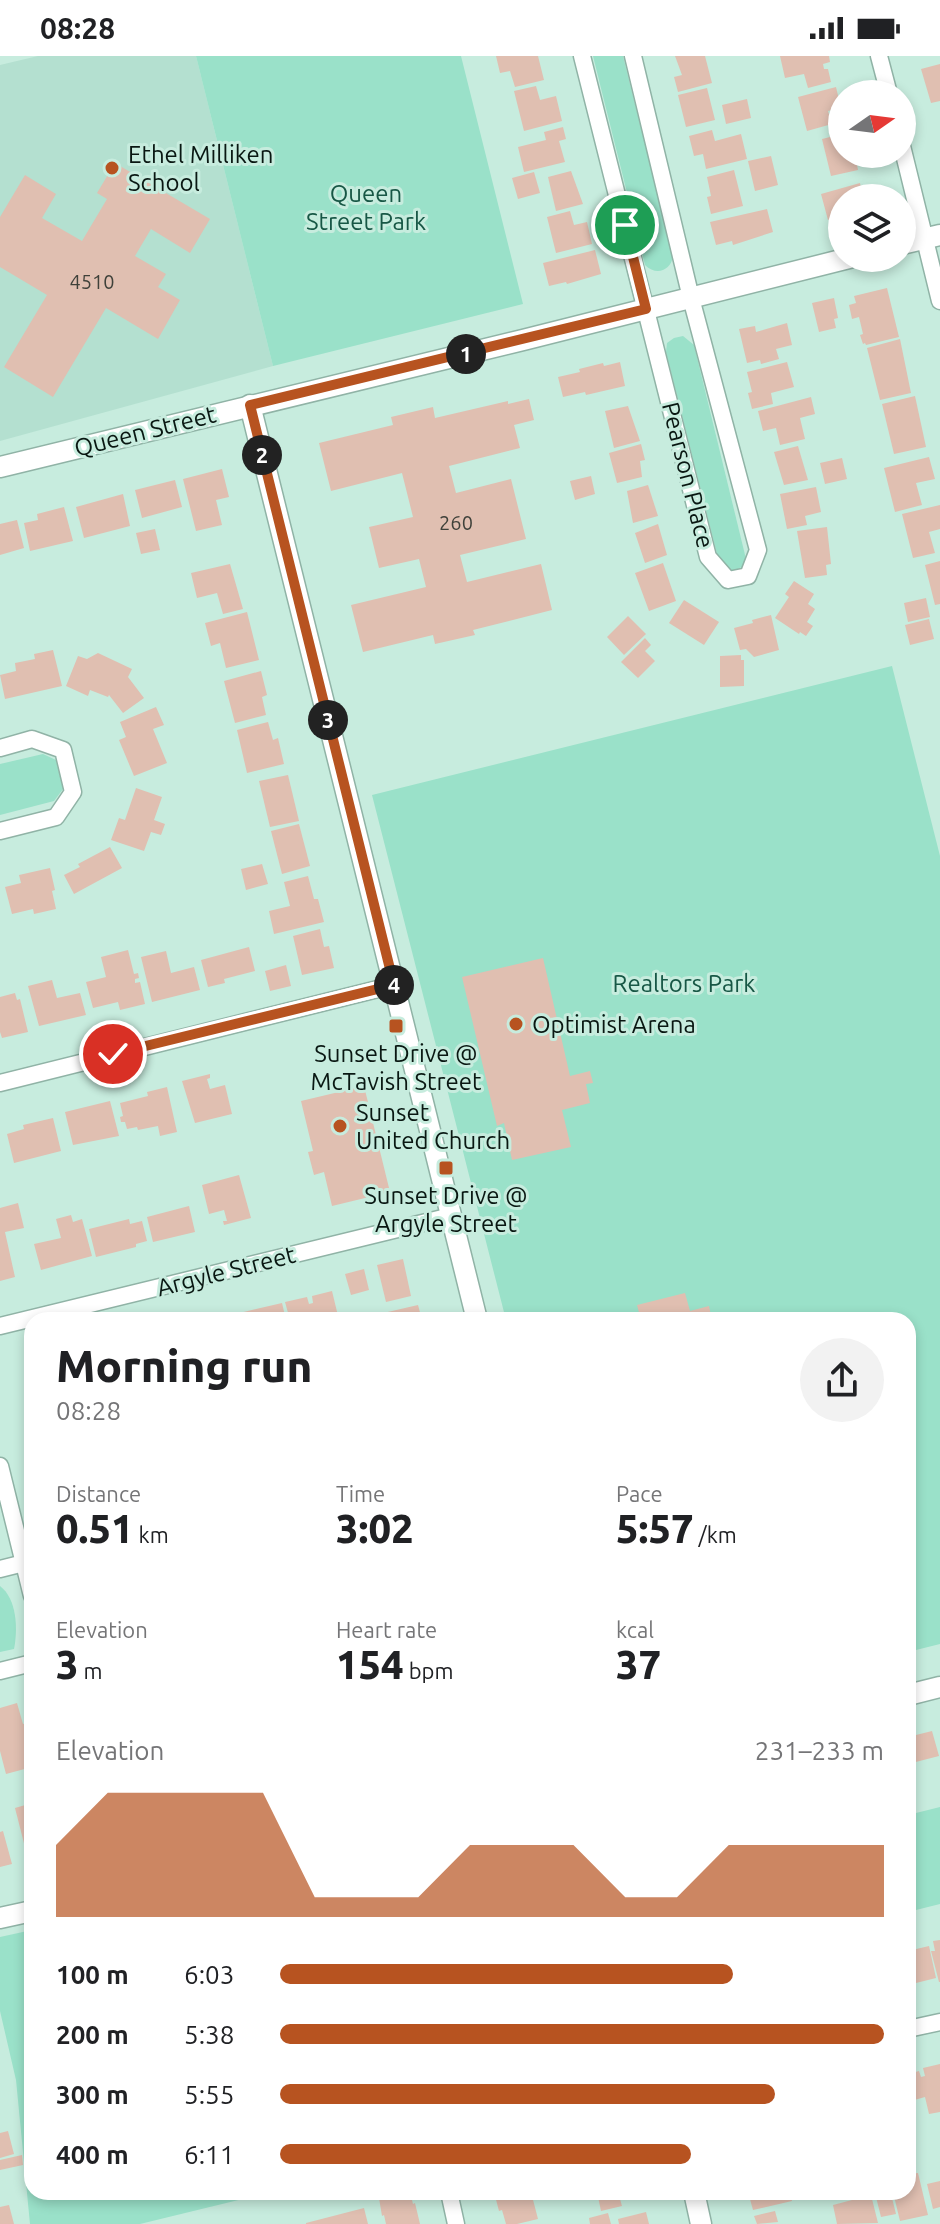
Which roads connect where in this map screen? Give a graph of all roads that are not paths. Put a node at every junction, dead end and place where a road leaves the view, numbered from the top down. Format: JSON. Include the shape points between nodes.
{"nodes":[{"id":1,"x":582,"y":56,"type":"edge"},
{"id":2,"x":633,"y":56,"type":"edge"},
{"id":3,"x":879,"y":56,"type":"edge"},
{"id":4,"x":885,"y":80,"type":"edge"},
{"id":5,"x":910,"y":168,"type":"edge"},
{"id":6,"x":933,"y":236,"type":"edge"},
{"id":7,"x":828,"y":263,"type":"edge"},
{"id":8,"x":691,"y":298,"type":"junction"},
{"id":9,"x":940,"y":301,"type":"edge"},
{"id":10,"x":646,"y":309,"type":"junction"},
{"id":11,"x":250,"y":405,"type":"junction"},
{"id":12,"x":0,"y":467,"type":"edge"},
{"id":13,"x":0,"y":748,"type":"edge"},
{"id":14,"x":0,"y":831,"type":"edge"},
{"id":15,"x":394,"y":985,"type":"junction"},
{"id":16,"x":0,"y":1083,"type":"edge"},
{"id":17,"x":451,"y":1216,"type":"junction"},
{"id":18,"x":57,"y":1312,"type":"edge"},
{"id":19,"x":475,"y":1312,"type":"edge"},
{"id":20,"x":24,"y":1320,"type":"edge"},
{"id":21,"x":0,"y":1326,"type":"edge"},
{"id":22,"x":0,"y":1466,"type":"edge"},
{"id":23,"x":24,"y":1548,"type":"edge"},
{"id":24,"x":24,"y":1563,"type":"edge"},
{"id":25,"x":0,"y":1569,"type":"edge"},
{"id":26,"x":24,"y":1665,"type":"edge"},
{"id":27,"x":0,"y":1671,"type":"edge"},
{"id":28,"x":940,"y":1687,"type":"edge"},
{"id":29,"x":916,"y":1693,"type":"edge"},
{"id":30,"x":24,"y":1913,"type":"edge"},
{"id":31,"x":0,"y":1918,"type":"edge"},
{"id":32,"x":940,"y":2022,"type":"edge"},
{"id":33,"x":916,"y":2027,"type":"edge"},
{"id":34,"x":451,"y":2200,"type":"edge"},
{"id":35,"x":696,"y":2200,"type":"edge"},
{"id":36,"x":456,"y":2224,"type":"edge"},
{"id":37,"x":701,"y":2224,"type":"edge"}],
"edges":[{"from":1,"to":10,"type":"street","name":"Pearson Place"},
{"from":2,"to":8,"type":"street","name":"Pearson Place"},
{"from":3,"to":4,"type":"street"},
{"from":5,"to":6,"type":"street"},
{"from":6,"to":9,"type":"street"},
{"from":7,"to":8,"type":"street","name":"Queen Street"},
{"from":8,"to":10,"type":"street","name":"Queen Street"},
{"from":8,"to":10,"type":"street","name":"Pearson Place","via":[[758,550],[748,576],[728,580],[708,557]]},
{"from":10,"to":11,"type":"street","name":"Queen Street"},
{"from":11,"to":12,"type":"street","name":"Queen Street"},
{"from":11,"to":15,"type":"street"},
{"from":13,"to":14,"type":"street","via":[[32,739],[63,750],[73,792],[56,817]]},
{"from":15,"to":16,"type":"street"},
{"from":15,"to":17,"type":"street"},
{"from":17,"to":18,"type":"street","name":"Argyle Street"},
{"from":17,"to":19,"type":"street"},
{"from":20,"to":21,"type":"street","name":"Argyle Street"},
{"from":22,"to":23,"type":"street"},
{"from":24,"to":25,"type":"street"},
{"from":26,"to":27,"type":"street"},
{"from":28,"to":29,"type":"street"},
{"from":30,"to":31,"type":"street"},
{"from":32,"to":33,"type":"street"},
{"from":34,"to":36,"type":"street"},
{"from":35,"to":37,"type":"street"}]}
